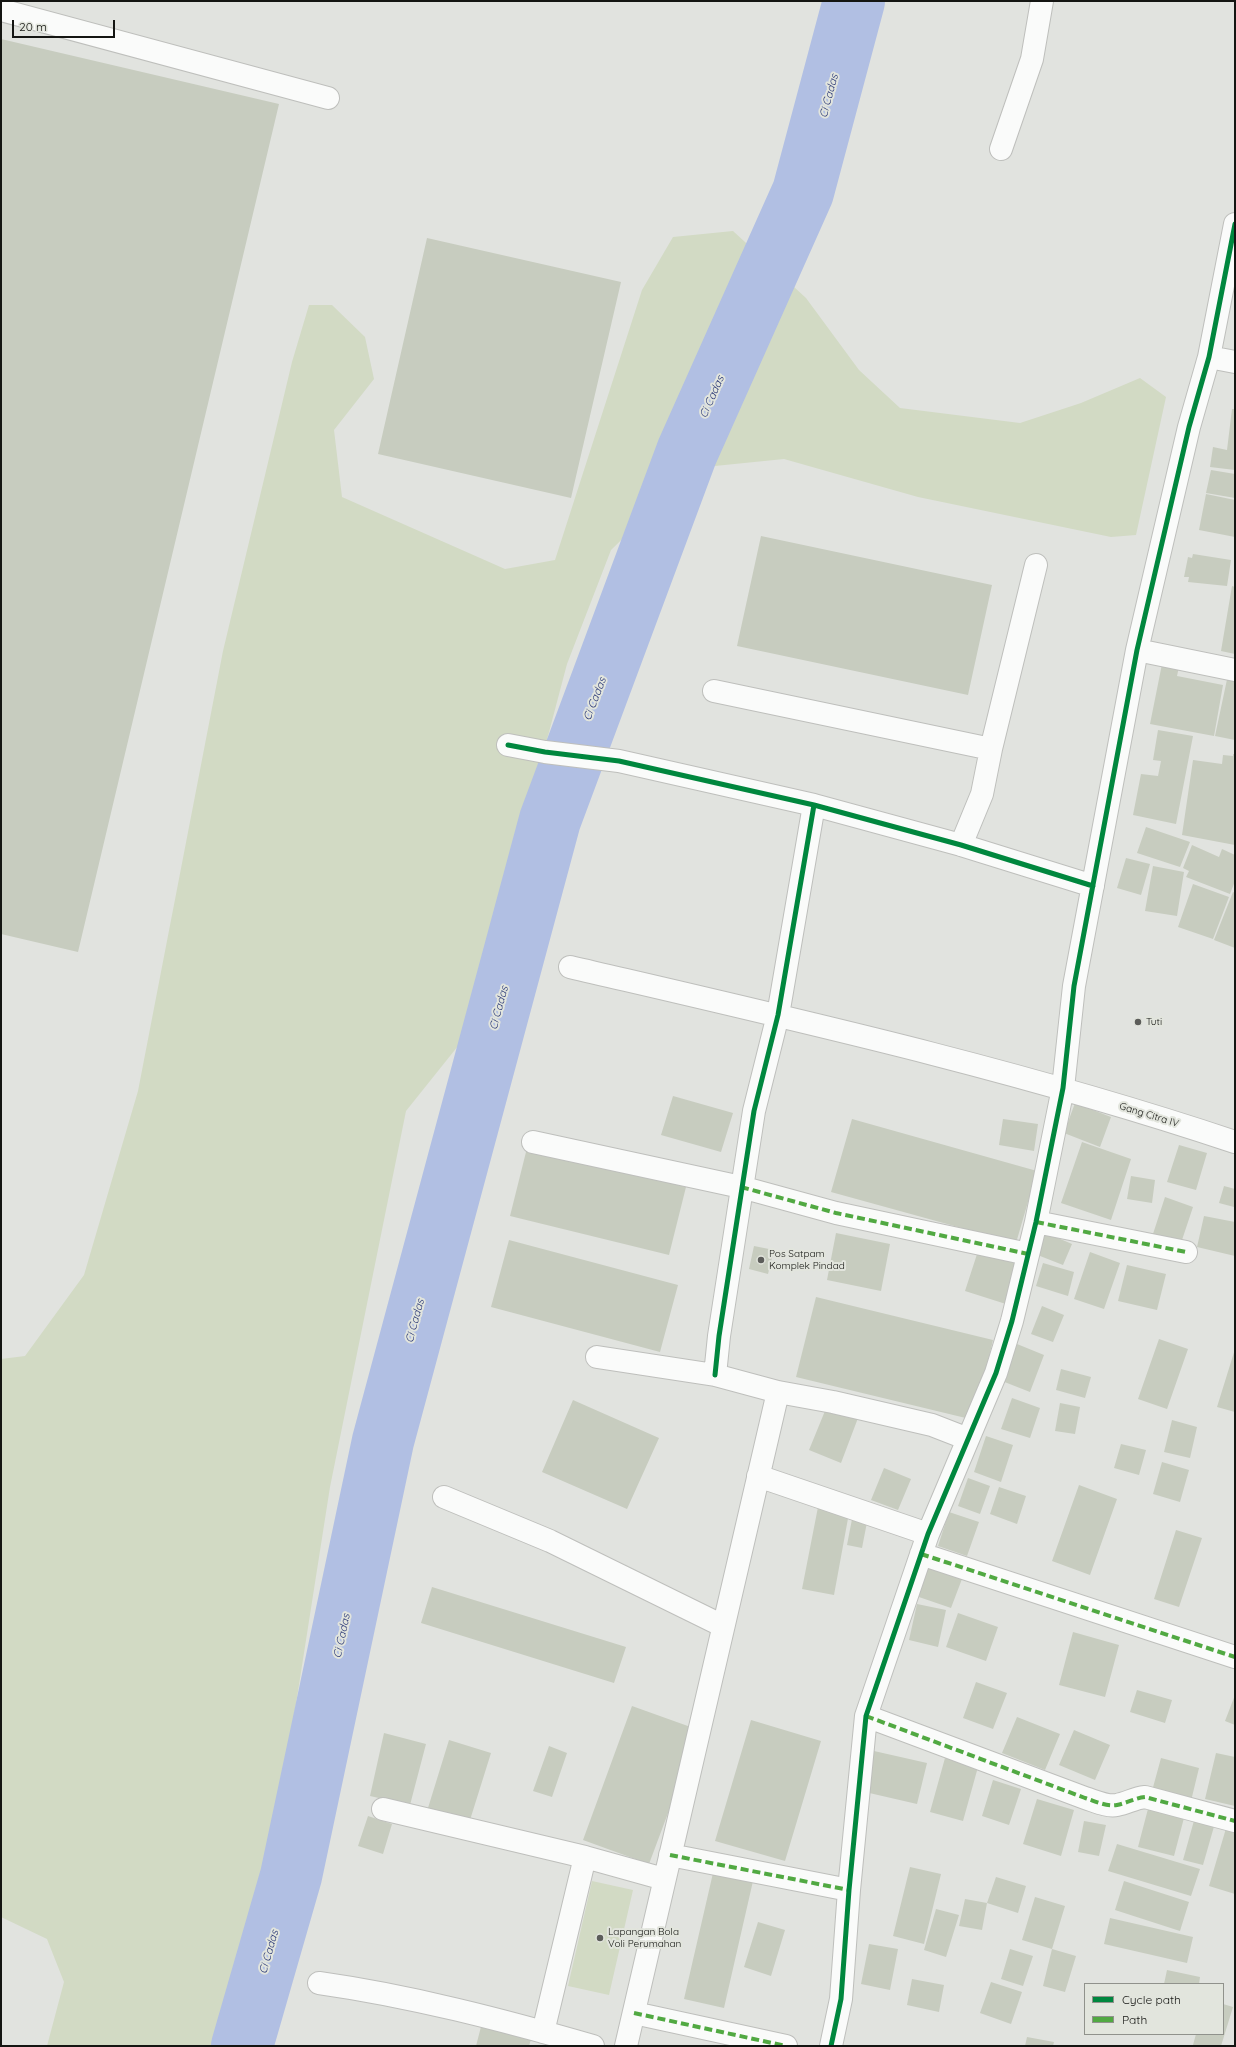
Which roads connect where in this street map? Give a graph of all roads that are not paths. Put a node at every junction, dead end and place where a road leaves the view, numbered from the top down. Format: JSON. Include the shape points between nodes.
{"nodes":[{"id":1,"x":1042,"y":1,"type":"edge"},
{"id":2,"x":1,"y":10,"type":"edge"},
{"id":3,"x":328,"y":98,"type":"dead end"},
{"id":4,"x":1001,"y":149,"type":"dead end"},
{"id":5,"x":1235,"y":224,"type":"edge"},
{"id":6,"x":1209,"y":356,"type":"junction"},
{"id":7,"x":1235,"y":362,"type":"edge"},
{"id":8,"x":1036,"y":565,"type":"dead end"},
{"id":9,"x":1137,"y":650,"type":"junction"},
{"id":10,"x":1235,"y":670,"type":"edge"},
{"id":11,"x":714,"y":690,"type":"dead end"},
{"id":12,"x":508,"y":745,"type":"dead end"},
{"id":13,"x":991,"y":749,"type":"junction"},
{"id":14,"x":814,"y":805,"type":"junction"},
{"id":15,"x":961,"y":845,"type":"junction"},
{"id":16,"x":1093,"y":886,"type":"junction"},
{"id":17,"x":570,"y":967,"type":"dead end"},
{"id":18,"x":778,"y":1015,"type":"junction"},
{"id":19,"x":1063,"y":1088,"type":"junction"},
{"id":20,"x":533,"y":1142,"type":"dead end"},
{"id":21,"x":1235,"y":1142,"type":"edge"},
{"id":22,"x":741,"y":1187,"type":"junction"},
{"id":23,"x":1036,"y":1222,"type":"junction"},
{"id":24,"x":1186,"y":1252,"type":"dead end"},
{"id":25,"x":1028,"y":1254,"type":"junction"},
{"id":26,"x":597,"y":1357,"type":"dead end"},
{"id":27,"x":715,"y":1375,"type":"junction"},
{"id":28,"x":778,"y":1392,"type":"junction"},
{"id":29,"x":968,"y":1439,"type":"junction"},
{"id":30,"x":758,"y":1476,"type":"junction"},
{"id":31,"x":444,"y":1497,"type":"dead end"},
{"id":32,"x":925,"y":1544,"type":"junction"},
{"id":33,"x":723,"y":1626,"type":"junction"},
{"id":34,"x":1235,"y":1657,"type":"edge"},
{"id":35,"x":866,"y":1716,"type":"junction"},
{"id":36,"x":383,"y":1809,"type":"dead end"},
{"id":37,"x":1235,"y":1821,"type":"edge"},
{"id":38,"x":670,"y":1855,"type":"junction"},
{"id":39,"x":585,"y":1858,"type":"junction"},
{"id":40,"x":664,"y":1879,"type":"junction"},
{"id":41,"x":849,"y":1890,"type":"junction"},
{"id":42,"x":319,"y":1983,"type":"dead end"},
{"id":43,"x":634,"y":2013,"type":"junction"},
{"id":44,"x":543,"y":2032,"type":"junction"},
{"id":45,"x":593,"y":2046,"type":"edge"},
{"id":46,"x":626,"y":2046,"type":"edge"},
{"id":47,"x":786,"y":2046,"type":"edge"},
{"id":48,"x":831,"y":2046,"type":"edge"}],
"edges":[{"from":1,"to":4,"type":"street","via":[[1032,59]]},
{"from":2,"to":3,"type":"street"},
{"from":5,"to":6,"type":"street"},
{"from":6,"to":7,"type":"street"},
{"from":6,"to":9,"type":"street","via":[[1189,427]]},
{"from":8,"to":13,"type":"street"},
{"from":9,"to":10,"type":"street"},
{"from":9,"to":16,"type":"street"},
{"from":11,"to":13,"type":"street"},
{"from":12,"to":14,"type":"street","via":[[619,761]]},
{"from":13,"to":15,"type":"street","via":[[982,794]]},
{"from":14,"to":15,"type":"street"},
{"from":14,"to":18,"type":"street"},
{"from":15,"to":16,"type":"street"},
{"from":16,"to":19,"type":"street","via":[[1074,986]]},
{"from":17,"to":18,"type":"street","name":"Gang Citra IV"},
{"from":18,"to":19,"type":"street","name":"Gang Citra IV"},
{"from":18,"to":22,"type":"street","via":[[754,1111]]},
{"from":19,"to":21,"type":"street","name":"Gang Citra IV"},
{"from":19,"to":23,"type":"street"},
{"from":20,"to":22,"type":"street"},
{"from":22,"to":25,"type":"street","via":[[836,1213]]},
{"from":22,"to":27,"type":"street"},
{"from":23,"to":24,"type":"street"},
{"from":23,"to":25,"type":"street"},
{"from":25,"to":29,"type":"street","via":[[996,1373]]},
{"from":26,"to":27,"type":"street"},
{"from":27,"to":28,"type":"street"},
{"from":28,"to":29,"type":"street","via":[[932,1425]]},
{"from":28,"to":30,"type":"street"},
{"from":29,"to":32,"type":"street"},
{"from":30,"to":32,"type":"street"},
{"from":30,"to":33,"type":"street"},
{"from":31,"to":33,"type":"street","via":[[550,1540]]},
{"from":32,"to":34,"type":"street"},
{"from":32,"to":35,"type":"street"},
{"from":33,"to":38,"type":"street"},
{"from":35,"to":37,"type":"street","via":[[1108,1805],[1145,1797]]},
{"from":35,"to":41,"type":"street"},
{"from":36,"to":39,"type":"street"},
{"from":38,"to":40,"type":"street"},
{"from":38,"to":41,"type":"street"},
{"from":39,"to":40,"type":"street"},
{"from":39,"to":44,"type":"street"},
{"from":40,"to":43,"type":"street"},
{"from":41,"to":48,"type":"street","via":[[841,1999]]},
{"from":42,"to":44,"type":"street","via":[[373,1991]]},
{"from":43,"to":46,"type":"street"},
{"from":43,"to":47,"type":"street"},
{"from":44,"to":45,"type":"street"}]}
